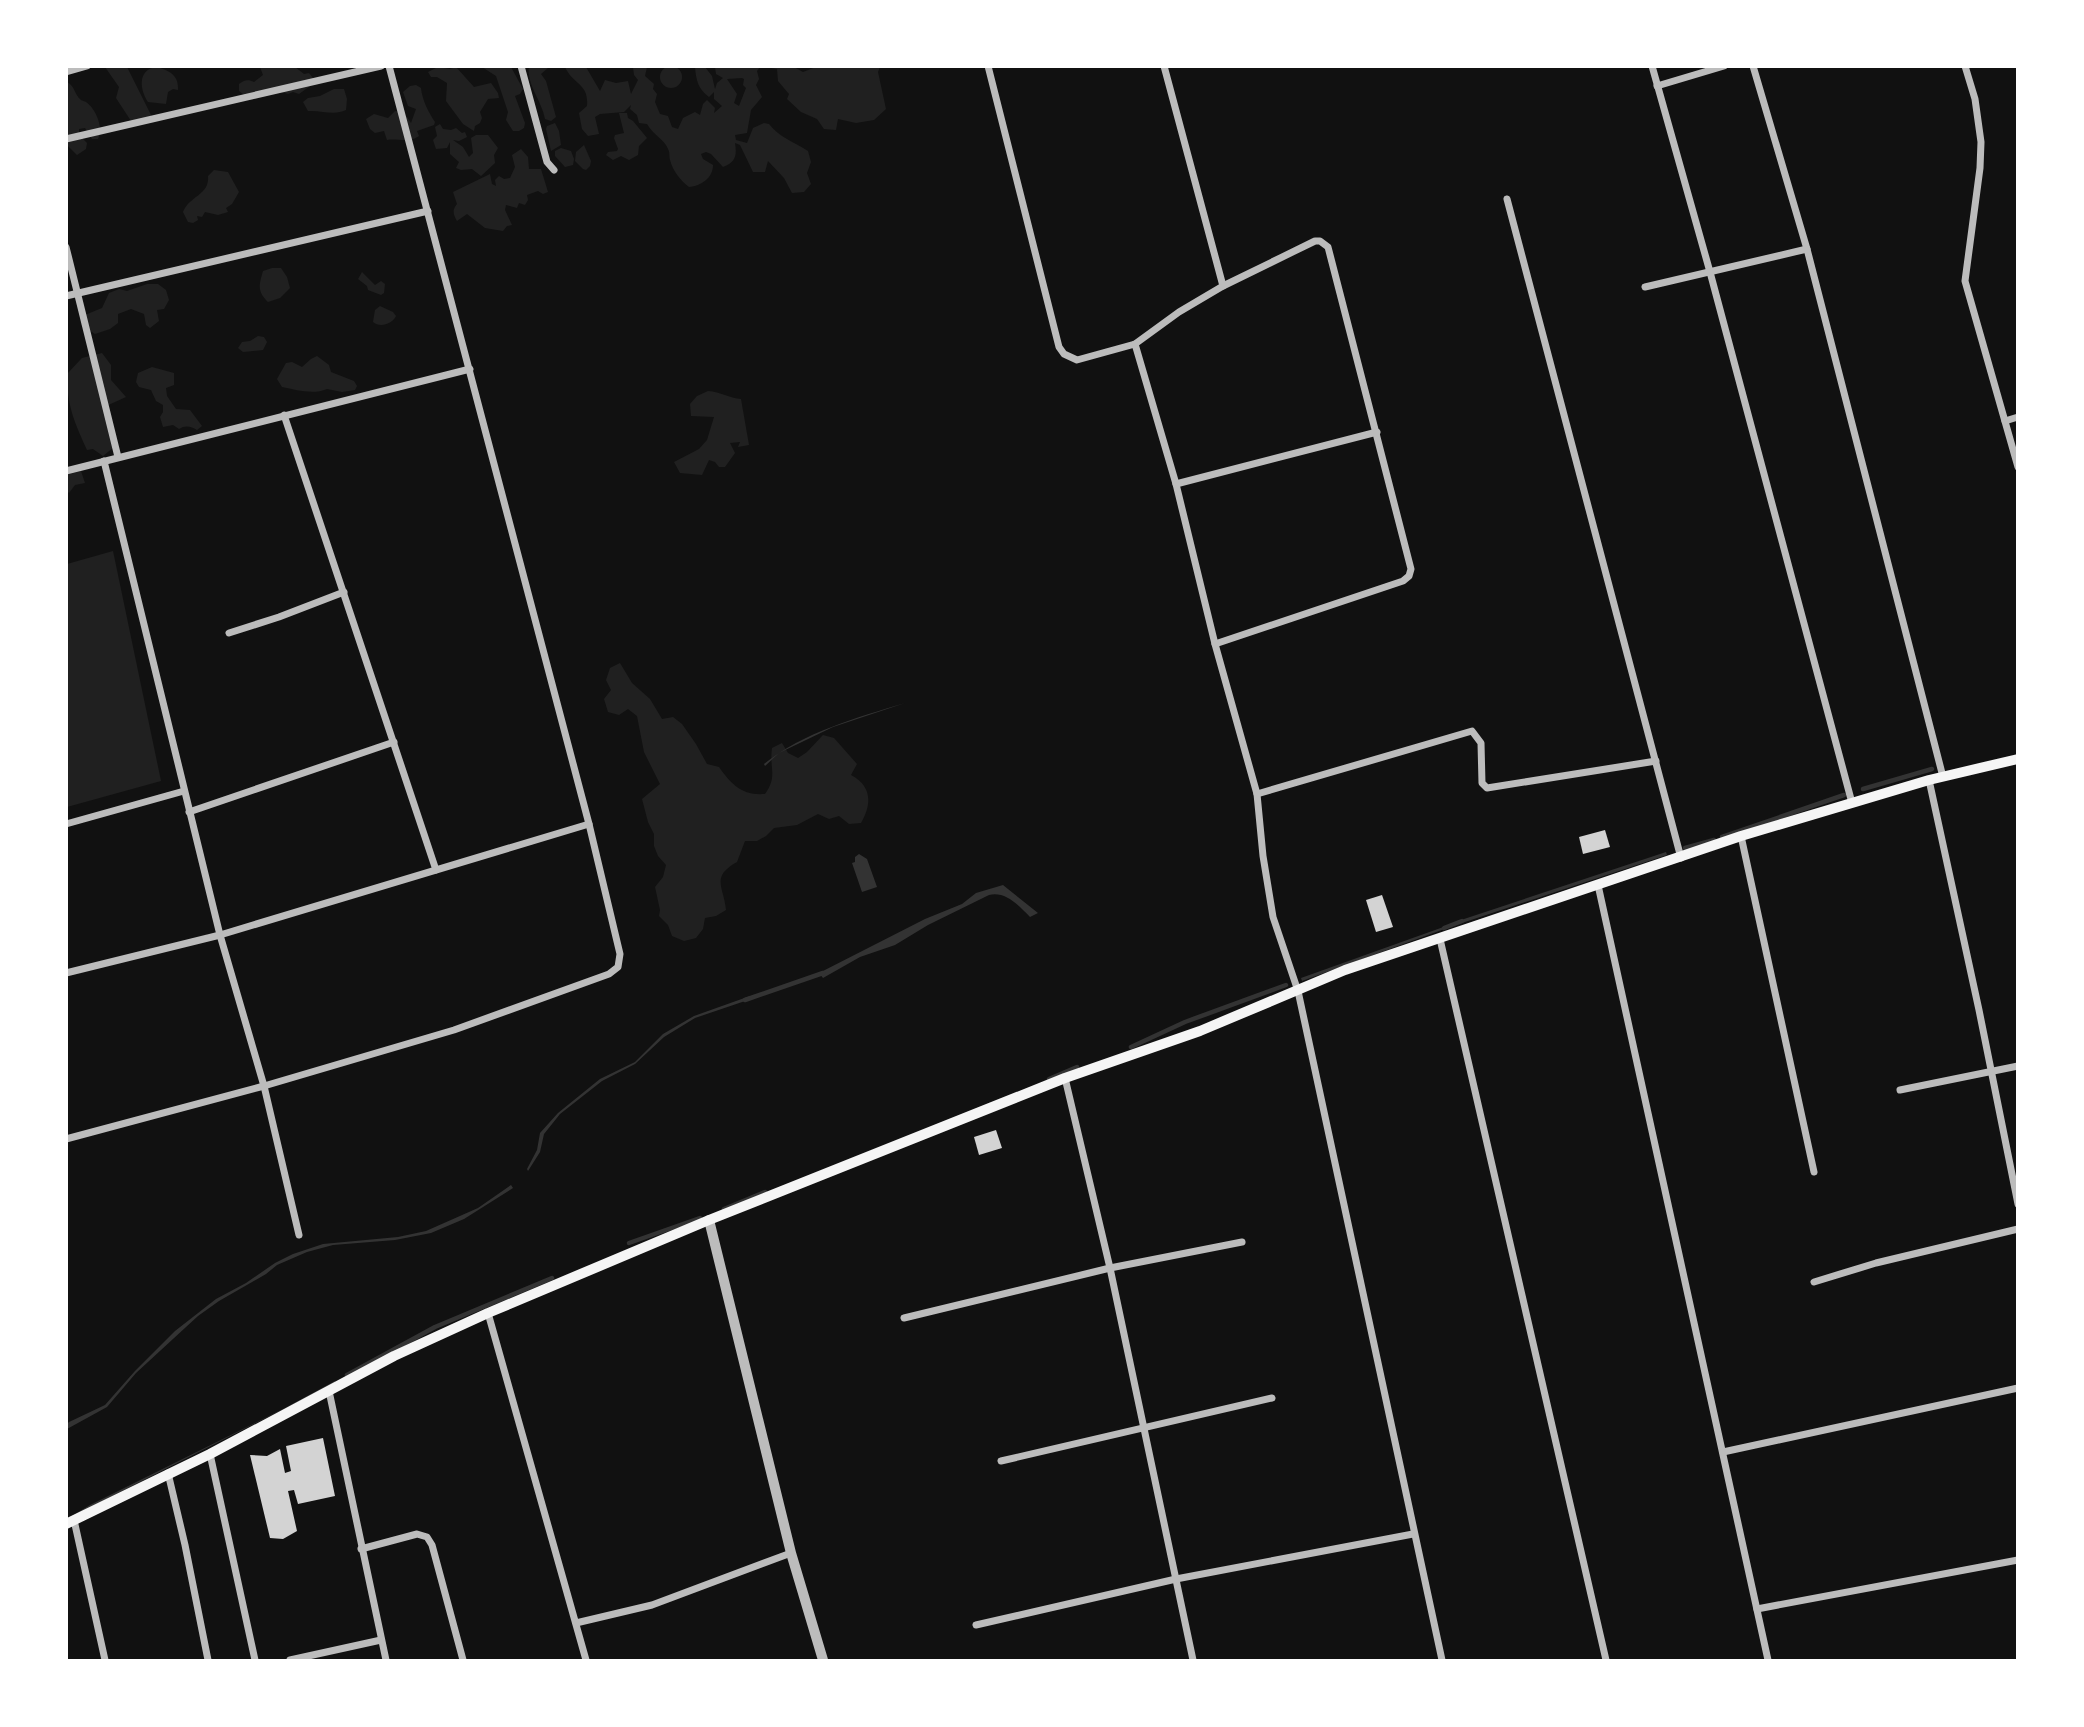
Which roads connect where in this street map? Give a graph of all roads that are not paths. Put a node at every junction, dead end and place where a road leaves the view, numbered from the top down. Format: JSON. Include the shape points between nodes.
{"nodes":[{"id":1,"x":87,"y":66,"type":"edge"},
{"id":2,"x":381,"y":66,"type":"edge"},
{"id":3,"x":389,"y":66,"type":"edge"},
{"id":4,"x":520,"y":66,"type":"edge"},
{"id":5,"x":988,"y":66,"type":"edge"},
{"id":6,"x":1164,"y":66,"type":"edge"},
{"id":7,"x":1652,"y":66,"type":"edge"},
{"id":8,"x":1724,"y":66,"type":"edge"},
{"id":9,"x":1753,"y":66,"type":"edge"},
{"id":10,"x":1965,"y":66,"type":"edge"},
{"id":11,"x":66,"y":72,"type":"edge"},
{"id":12,"x":1657,"y":86,"type":"junction"},
{"id":13,"x":66,"y":139,"type":"edge"},
{"id":14,"x":554,"y":170,"type":"dead end"},
{"id":15,"x":1507,"y":198,"type":"dead end"},
{"id":16,"x":428,"y":211,"type":"junction"},
{"id":17,"x":66,"y":247,"type":"edge"},
{"id":18,"x":1807,"y":249,"type":"junction"},
{"id":19,"x":1710,"y":272,"type":"junction"},
{"id":20,"x":1223,"y":286,"type":"junction"},
{"id":21,"x":1645,"y":287,"type":"dead end"},
{"id":22,"x":77,"y":293,"type":"junction"},
{"id":23,"x":66,"y":296,"type":"edge"},
{"id":24,"x":1135,"y":344,"type":"junction"},
{"id":25,"x":470,"y":369,"type":"junction"},
{"id":26,"x":284,"y":415,"type":"junction"},
{"id":27,"x":2018,"y":417,"type":"edge"},
{"id":28,"x":2005,"y":421,"type":"junction"},
{"id":29,"x":1377,"y":432,"type":"junction"},
{"id":30,"x":118,"y":457,"type":"junction"},
{"id":31,"x":104,"y":461,"type":"junction"},
{"id":32,"x":2018,"y":467,"type":"edge"},
{"id":33,"x":66,"y":471,"type":"edge"},
{"id":34,"x":1176,"y":484,"type":"junction"},
{"id":35,"x":344,"y":592,"type":"junction"},
{"id":36,"x":229,"y":634,"type":"dead end"},
{"id":37,"x":1215,"y":644,"type":"junction"},
{"id":38,"x":394,"y":742,"type":"junction"},
{"id":39,"x":2018,"y":759,"type":"edge"},
{"id":40,"x":1656,"y":761,"type":"junction"},
{"id":41,"x":1942,"y":777,"type":"junction"},
{"id":42,"x":1929,"y":780,"type":"junction"},
{"id":43,"x":184,"y":791,"type":"junction"},
{"id":44,"x":1257,"y":794,"type":"junction"},
{"id":45,"x":1852,"y":803,"type":"junction"},
{"id":46,"x":189,"y":812,"type":"junction"},
{"id":47,"x":66,"y":824,"type":"edge"},
{"id":48,"x":589,"y":824,"type":"junction"},
{"id":49,"x":1741,"y":836,"type":"junction"},
{"id":50,"x":1681,"y":858,"type":"junction"},
{"id":51,"x":436,"y":870,"type":"junction"},
{"id":52,"x":1598,"y":885,"type":"junction"},
{"id":53,"x":220,"y":935,"type":"junction"},
{"id":54,"x":1440,"y":939,"type":"junction"},
{"id":55,"x":66,"y":973,"type":"edge"},
{"id":56,"x":1298,"y":991,"type":"junction"},
{"id":57,"x":2018,"y":1066,"type":"edge"},
{"id":58,"x":1991,"y":1071,"type":"junction"},
{"id":59,"x":1065,"y":1079,"type":"junction"},
{"id":60,"x":264,"y":1086,"type":"junction"},
{"id":61,"x":1900,"y":1090,"type":"dead end"},
{"id":62,"x":66,"y":1139,"type":"edge"},
{"id":63,"x":1814,"y":1172,"type":"dead end"},
{"id":64,"x":2018,"y":1203,"type":"edge"},
{"id":65,"x":709,"y":1220,"type":"junction"},
{"id":66,"x":2018,"y":1229,"type":"edge"},
{"id":67,"x":299,"y":1235,"type":"dead end"},
{"id":68,"x":1242,"y":1242,"type":"dead end"},
{"id":69,"x":1110,"y":1268,"type":"junction"},
{"id":70,"x":1814,"y":1282,"type":"dead end"},
{"id":71,"x":488,"y":1313,"type":"junction"},
{"id":72,"x":904,"y":1318,"type":"dead end"},
{"id":73,"x":2018,"y":1388,"type":"edge"},
{"id":74,"x":329,"y":1391,"type":"junction"},
{"id":75,"x":1272,"y":1398,"type":"dead end"},
{"id":76,"x":1142,"y":1427,"type":"junction"},
{"id":77,"x":1723,"y":1452,"type":"junction"},
{"id":78,"x":209,"y":1454,"type":"junction"},
{"id":79,"x":1001,"y":1461,"type":"dead end"},
{"id":80,"x":168,"y":1473,"type":"junction"},
{"id":81,"x":70,"y":1522,"type":"edge"},
{"id":82,"x":1413,"y":1534,"type":"junction"},
{"id":83,"x":361,"y":1549,"type":"junction"},
{"id":84,"x":791,"y":1553,"type":"junction"},
{"id":85,"x":2018,"y":1560,"type":"edge"},
{"id":86,"x":1176,"y":1579,"type":"junction"},
{"id":87,"x":1757,"y":1609,"type":"junction"},
{"id":88,"x":576,"y":1623,"type":"junction"},
{"id":89,"x":976,"y":1625,"type":"dead end"},
{"id":90,"x":381,"y":1640,"type":"junction"},
{"id":91,"x":105,"y":1661,"type":"edge"},
{"id":92,"x":208,"y":1661,"type":"edge"},
{"id":93,"x":255,"y":1661,"type":"edge"},
{"id":94,"x":290,"y":1661,"type":"edge"},
{"id":95,"x":386,"y":1661,"type":"edge"},
{"id":96,"x":463,"y":1661,"type":"edge"},
{"id":97,"x":586,"y":1661,"type":"edge"},
{"id":98,"x":823,"y":1661,"type":"edge"},
{"id":99,"x":1193,"y":1661,"type":"edge"},
{"id":100,"x":1442,"y":1661,"type":"edge"},
{"id":101,"x":1606,"y":1661,"type":"edge"},
{"id":102,"x":1769,"y":1661,"type":"edge"}],
"edges":[{"from":1,"to":11,"type":"street"},
{"from":2,"to":13,"type":"street"},
{"from":3,"to":16,"type":"street"},
{"from":4,"to":14,"type":"street","via":[[547,162]]},
{"from":5,"to":24,"type":"street","via":[[1059,347],[1077,360]]},
{"from":6,"to":20,"type":"street"},
{"from":7,"to":12,"type":"street"},
{"from":8,"to":12,"type":"street"},
{"from":9,"to":18,"type":"street"},
{"from":10,"to":28,"type":"street","via":[[1981,142],[1965,281]]},
{"from":12,"to":19,"type":"street"},
{"from":15,"to":40,"type":"street"},
{"from":16,"to":22,"type":"street"},
{"from":16,"to":25,"type":"street"},
{"from":17,"to":22,"type":"street"},
{"from":18,"to":19,"type":"street"},
{"from":18,"to":41,"type":"street"},
{"from":19,"to":21,"type":"street"},
{"from":19,"to":45,"type":"street"},
{"from":20,"to":24,"type":"street"},
{"from":20,"to":29,"type":"street","via":[[1315,241],[1324,243]]},
{"from":22,"to":23,"type":"street"},
{"from":22,"to":30,"type":"street"},
{"from":24,"to":34,"type":"street"},
{"from":25,"to":26,"type":"street"},
{"from":25,"to":48,"type":"street"},
{"from":26,"to":30,"type":"street"},
{"from":26,"to":35,"type":"street"},
{"from":27,"to":28,"type":"street"},
{"from":28,"to":32,"type":"street"},
{"from":29,"to":34,"type":"street"},
{"from":29,"to":37,"type":"street","via":[[1409,576]]},
{"from":30,"to":31,"type":"street"},
{"from":31,"to":33,"type":"street"},
{"from":31,"to":43,"type":"street"},
{"from":34,"to":37,"type":"street"},
{"from":35,"to":36,"type":"street"},
{"from":35,"to":38,"type":"street"},
{"from":37,"to":44,"type":"street"},
{"from":38,"to":46,"type":"street"},
{"from":38,"to":51,"type":"street"},
{"from":39,"to":41,"type":"main road"},
{"from":40,"to":44,"type":"street","via":[[1487,788],[1482,783],[1481,743],[1472,731]]},
{"from":40,"to":50,"type":"street"},
{"from":41,"to":42,"type":"main road"},
{"from":42,"to":45,"type":"main road"},
{"from":42,"to":58,"type":"street"},
{"from":43,"to":46,"type":"street"},
{"from":43,"to":47,"type":"street"},
{"from":44,"to":56,"type":"street","via":[[1273,918]]},
{"from":45,"to":49,"type":"main road"},
{"from":46,"to":53,"type":"street"},
{"from":48,"to":51,"type":"street"},
{"from":48,"to":60,"type":"street","via":[[620,954],[618,967],[454,1030]]},
{"from":49,"to":50,"type":"main road"},
{"from":49,"to":63,"type":"street"},
{"from":50,"to":52,"type":"main road"},
{"from":51,"to":53,"type":"street"},
{"from":52,"to":54,"type":"main road"},
{"from":52,"to":77,"type":"street"},
{"from":53,"to":55,"type":"street"},
{"from":53,"to":60,"type":"street"},
{"from":54,"to":56,"type":"main road","via":[[1345,970]]},
{"from":54,"to":101,"type":"street"},
{"from":56,"to":59,"type":"main road"},
{"from":56,"to":82,"type":"street"},
{"from":57,"to":58,"type":"street"},
{"from":58,"to":61,"type":"street"},
{"from":58,"to":64,"type":"street"},
{"from":59,"to":65,"type":"main road"},
{"from":59,"to":69,"type":"street"},
{"from":60,"to":62,"type":"street"},
{"from":60,"to":67,"type":"street"},
{"from":65,"to":71,"type":"main road"},
{"from":65,"to":84,"type":"street"},
{"from":66,"to":70,"type":"street"},
{"from":68,"to":69,"type":"street"},
{"from":69,"to":72,"type":"street"},
{"from":69,"to":76,"type":"street"},
{"from":71,"to":74,"type":"main road"},
{"from":71,"to":88,"type":"street"},
{"from":73,"to":77,"type":"street"},
{"from":74,"to":78,"type":"main road"},
{"from":74,"to":83,"type":"street"},
{"from":75,"to":76,"type":"street"},
{"from":76,"to":79,"type":"street"},
{"from":76,"to":86,"type":"street"},
{"from":77,"to":87,"type":"street"},
{"from":78,"to":80,"type":"main road"},
{"from":78,"to":93,"type":"street"},
{"from":80,"to":81,"type":"main road"},
{"from":80,"to":92,"type":"street"},
{"from":81,"to":91,"type":"street"},
{"from":82,"to":86,"type":"street"},
{"from":82,"to":100,"type":"street"},
{"from":83,"to":90,"type":"street"},
{"from":83,"to":96,"type":"street","via":[[417,1534],[427,1537]]},
{"from":84,"to":88,"type":"street","via":[[652,1605]]},
{"from":84,"to":98,"type":"street"},
{"from":85,"to":87,"type":"street"},
{"from":86,"to":89,"type":"street"},
{"from":86,"to":99,"type":"street"},
{"from":87,"to":102,"type":"street"},
{"from":88,"to":97,"type":"street"},
{"from":90,"to":94,"type":"street"},
{"from":90,"to":95,"type":"street"}]}
